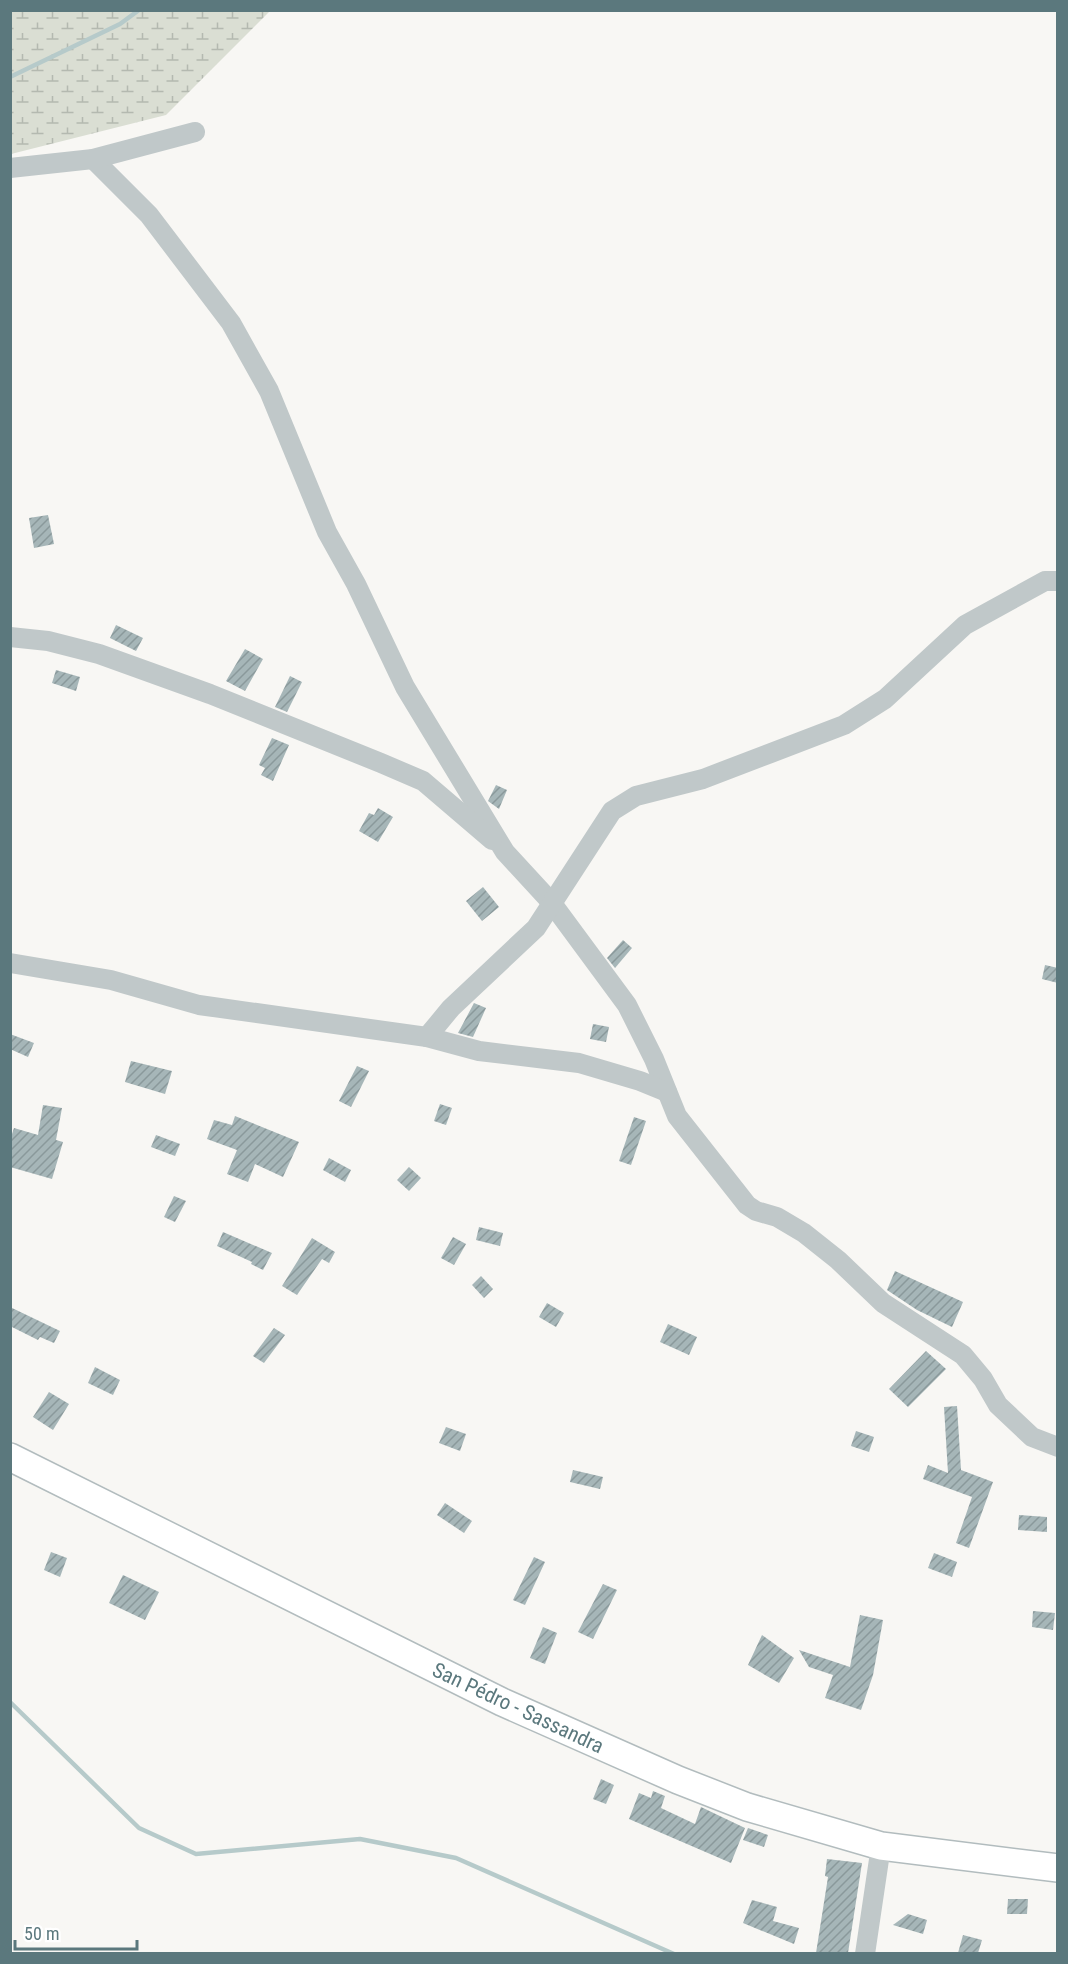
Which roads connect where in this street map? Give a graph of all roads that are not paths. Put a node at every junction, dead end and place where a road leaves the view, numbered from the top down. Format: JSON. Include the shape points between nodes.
{"nodes":[{"id":1,"x":195,"y":132,"type":"dead end"},
{"id":2,"x":93,"y":159,"type":"junction"},
{"id":3,"x":10,"y":168,"type":"edge"},
{"id":4,"x":1058,"y":581,"type":"edge"},
{"id":5,"x":10,"y":637,"type":"edge"},
{"id":6,"x":505,"y":852,"type":"junction"},
{"id":7,"x":551,"y":902,"type":"junction"},
{"id":8,"x":10,"y":963,"type":"edge"},
{"id":9,"x":427,"y":1037,"type":"junction"},
{"id":10,"x":667,"y":1092,"type":"junction"},
{"id":11,"x":1058,"y":1447,"type":"edge"},
{"id":12,"x":10,"y":1457,"type":"edge"},
{"id":13,"x":881,"y":1846,"type":"junction"},
{"id":14,"x":1058,"y":1868,"type":"edge"},
{"id":15,"x":865,"y":1953,"type":"edge"}],
"edges":[{"from":1,"to":2,"type":"street"},
{"from":2,"to":3,"type":"street"},
{"from":2,"to":6,"type":"street","via":[[149,215],[231,322],[269,391],[327,532],[405,687]]},
{"from":4,"to":7,"type":"street","via":[[1044,581],[965,626],[885,699],[843,725],[703,779],[636,796],[612,811]]},
{"from":5,"to":6,"type":"street","via":[[48,641],[99,654],[210,694],[423,781]]},
{"from":6,"to":7,"type":"street"},
{"from":7,"to":9,"type":"street","via":[[536,928],[451,1008]]},
{"from":7,"to":10,"type":"street","via":[[627,1005]]},
{"from":8,"to":9,"type":"street","via":[[111,980],[199,1005]]},
{"from":9,"to":10,"type":"street","via":[[479,1051],[579,1063]]},
{"from":10,"to":11,"type":"street","via":[[677,1116],[747,1205],[804,1233],[883,1304],[963,1355],[983,1378],[998,1405],[1032,1437]]},
{"from":12,"to":13,"type":"main road","name":"San Pédro - Sassandra","via":[[594,1744],[747,1807]]},
{"from":13,"to":14,"type":"main road","name":"San Pédro - Sassandra"},
{"from":13,"to":15,"type":"street"}]}
